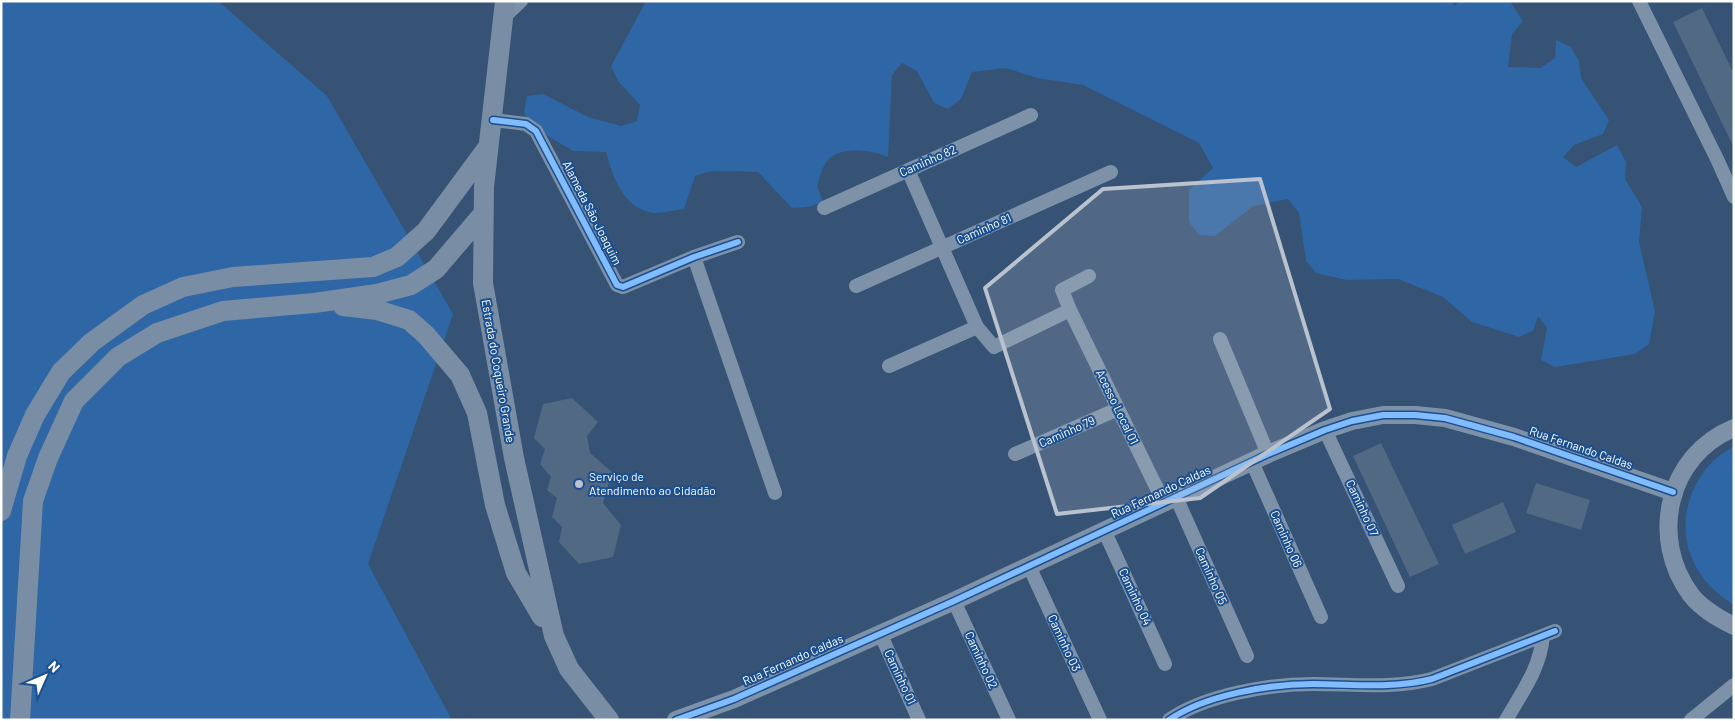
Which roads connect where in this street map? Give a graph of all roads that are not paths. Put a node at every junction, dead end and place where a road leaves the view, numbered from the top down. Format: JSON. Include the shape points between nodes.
{"nodes":[{"id":1,"x":521,"y":1,"type":"edge"},
{"id":2,"x":1638,"y":1,"type":"edge"},
{"id":3,"x":505,"y":9,"type":"edge"},
{"id":4,"x":1031,"y":115,"type":"dead end"},
{"id":5,"x":493,"y":120,"type":"junction"},
{"id":6,"x":489,"y":146,"type":"junction"},
{"id":7,"x":908,"y":170,"type":"junction"},
{"id":8,"x":1111,"y":172,"type":"dead end"},
{"id":9,"x":1734,"y":197,"type":"edge"},
{"id":10,"x":824,"y":208,"type":"dead end"},
{"id":11,"x":483,"y":214,"type":"junction"},
{"id":12,"x":738,"y":242,"type":"dead end"},
{"id":13,"x":942,"y":248,"type":"junction"},
{"id":14,"x":694,"y":257,"type":"junction"},
{"id":15,"x":1089,"y":276,"type":"dead end"},
{"id":16,"x":856,"y":286,"type":"dead end"},
{"id":17,"x":314,"y":303,"type":"junction"},
{"id":18,"x":1070,"y":310,"type":"junction"},
{"id":19,"x":977,"y":327,"type":"junction"},
{"id":20,"x":1220,"y":339,"type":"dead end"},
{"id":21,"x":889,"y":366,"type":"dead end"},
{"id":22,"x":1118,"y":409,"type":"junction"},
{"id":23,"x":1734,"y":428,"type":"edge"},
{"id":24,"x":1325,"y":430,"type":"junction"},
{"id":25,"x":1016,"y":454,"type":"dead end"},
{"id":26,"x":1268,"y":454,"type":"junction"},
{"id":27,"x":1252,"y":462,"type":"junction"},
{"id":28,"x":1673,"y":492,"type":"junction"},
{"id":29,"x":775,"y":493,"type":"dead end"},
{"id":30,"x":1170,"y":500,"type":"junction"},
{"id":31,"x":1,"y":511,"type":"edge"},
{"id":32,"x":1104,"y":530,"type":"junction"},
{"id":33,"x":1029,"y":566,"type":"junction"},
{"id":34,"x":1398,"y":586,"type":"dead end"},
{"id":35,"x":954,"y":601,"type":"junction"},
{"id":36,"x":1321,"y":617,"type":"dead end"},
{"id":37,"x":1734,"y":626,"type":"edge"},
{"id":38,"x":880,"y":634,"type":"junction"},
{"id":39,"x":554,"y":636,"type":"junction"},
{"id":40,"x":1247,"y":656,"type":"dead end"},
{"id":41,"x":1165,"y":664,"type":"dead end"},
{"id":42,"x":1734,"y":685,"type":"edge"},
{"id":43,"x":734,"y":699,"type":"junction"},
{"id":44,"x":680,"y":719,"type":"edge"},
{"id":45,"x":20,"y":720,"type":"edge"},
{"id":46,"x":608,"y":720,"type":"edge"},
{"id":47,"x":718,"y":720,"type":"edge"},
{"id":48,"x":920,"y":720,"type":"edge"},
{"id":49,"x":1009,"y":720,"type":"edge"},
{"id":50,"x":1100,"y":720,"type":"edge"},
{"id":51,"x":1169,"y":720,"type":"edge"},
{"id":52,"x":1506,"y":720,"type":"edge"},
{"id":53,"x":1691,"y":720,"type":"edge"}],
"edges":[{"from":1,"to":3,"type":"street"},
{"from":2,"to":9,"type":"street"},
{"from":3,"to":5,"type":"main road","name":"Estrada do Coqueiro Grande"},
{"from":4,"to":7,"type":"street","name":"Caminho 82"},
{"from":5,"to":6,"type":"main road","name":"Estrada do Coqueiro Grande"},
{"from":5,"to":14,"type":"street","name":"Alameda São Joaquim","via":[[526,124],[536,131],[617,285],[623,287]]},
{"from":6,"to":11,"type":"main road","name":"Estrada do Coqueiro Grande"},
{"from":6,"to":31,"type":"main road","via":[[426,231],[397,257],[373,267],[232,277],[184,287],[142,305],[92,342],[61,372],[32,423]]},
{"from":7,"to":10,"type":"street","name":"Caminho 82"},
{"from":7,"to":13,"type":"street"},
{"from":8,"to":13,"type":"street","name":"Caminho 81"},
{"from":11,"to":17,"type":"main road","via":[[436,269],[411,286]]},
{"from":11,"to":39,"type":"main road","name":"Estrada do Coqueiro Grande","via":[[483,283],[490,334]]},
{"from":12,"to":14,"type":"street","name":"Alameda São Joaquim"},
{"from":13,"to":16,"type":"street","name":"Caminho 81"},
{"from":13,"to":19,"type":"street"},
{"from":14,"to":29,"type":"street"},
{"from":15,"to":18,"type":"street","via":[[1062,290]]},
{"from":17,"to":39,"type":"main road","via":[[377,310],[409,320],[426,334],[460,375],[476,413],[495,505],[516,573]]},
{"from":17,"to":45,"type":"main road","via":[[223,311],[157,333],[118,357],[74,401],[33,501]]},
{"from":18,"to":19,"type":"street","via":[[994,347]]},
{"from":18,"to":22,"type":"street","name":"Acesso Local 01"},
{"from":19,"to":21,"type":"street"},
{"from":20,"to":26,"type":"street"},
{"from":22,"to":25,"type":"street","name":"Caminho 79"},
{"from":22,"to":30,"type":"street","name":"Acesso Local 01"},
{"from":23,"to":28,"type":"street","via":[[1706,444],[1692,458]]},
{"from":24,"to":26,"type":"street","name":"Rua Fernando Caldas"},
{"from":24,"to":28,"type":"street","name":"Rua Fernando Caldas","via":[[1383,415],[1445,418]]},
{"from":24,"to":34,"type":"street","name":"Caminho 07"},
{"from":26,"to":27,"type":"street","name":"Rua Fernando Caldas"},
{"from":27,"to":30,"type":"street","name":"Rua Fernando Caldas"},
{"from":27,"to":36,"type":"street","name":"Caminho 06"},
{"from":28,"to":37,"type":"street","via":[[1667,519],[1669,547],[1677,573],[1692,596],[1712,615]]},
{"from":30,"to":32,"type":"street","name":"Rua Fernando Caldas"},
{"from":30,"to":40,"type":"street","name":"Caminho 05"},
{"from":32,"to":33,"type":"street","name":"Rua Fernando Caldas"},
{"from":32,"to":41,"type":"street","name":"Caminho 04"},
{"from":33,"to":35,"type":"street","name":"Rua Fernando Caldas"},
{"from":33,"to":50,"type":"street","name":"Caminho 03"},
{"from":35,"to":38,"type":"street","name":"Rua Fernando Caldas"},
{"from":35,"to":49,"type":"street","name":"Caminho 02"},
{"from":38,"to":43,"type":"street","name":"Rua Fernando Caldas"},
{"from":38,"to":48,"type":"street","name":"Caminho 01"},
{"from":39,"to":46,"type":"main road","name":"Estrada do Coqueiro Grande","via":[[569,670]]},
{"from":42,"to":53,"type":"street"},
{"from":43,"to":44,"type":"street","name":"Rua Fernando Caldas"},
{"from":43,"to":47,"type":"street","name":"Rua Fernando Caldas"},
{"from":51,"to":52,"type":"street","via":[[1185,709],[1267,688],[1310,684],[1412,684],[1549,633],[1536,670]]}]}
